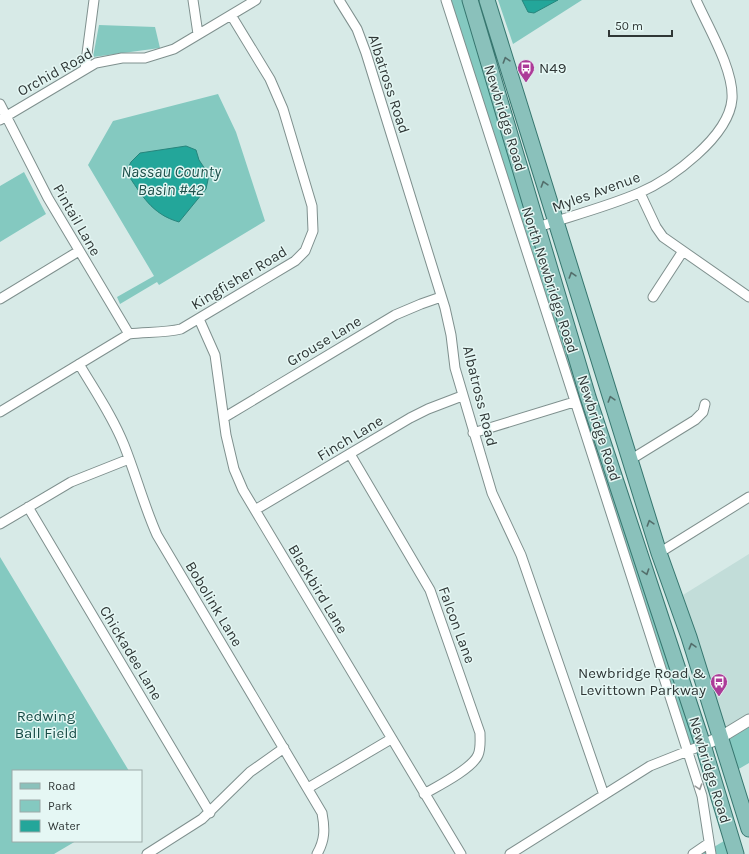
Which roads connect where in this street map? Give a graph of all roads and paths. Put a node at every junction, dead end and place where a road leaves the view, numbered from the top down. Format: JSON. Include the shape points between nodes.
{"nodes":[{"id":1,"x":94,"y":0,"type":"edge"},
{"id":2,"x":193,"y":0,"type":"edge"},
{"id":3,"x":256,"y":0,"type":"edge"},
{"id":4,"x":339,"y":0,"type":"edge"},
{"id":5,"x":446,"y":0,"type":"edge"},
{"id":6,"x":470,"y":0,"type":"edge"},
{"id":7,"x":487,"y":0,"type":"edge"},
{"id":8,"x":696,"y":0,"type":"edge"},
{"id":9,"x":231,"y":15,"type":"junction"},
{"id":10,"x":198,"y":34,"type":"junction"},
{"id":11,"x":85,"y":69,"type":"junction"},
{"id":12,"x":0,"y":104,"type":"edge"},
{"id":13,"x":3,"y":118,"type":"edge"},
{"id":14,"x":640,"y":193,"type":"junction"},
{"id":15,"x":556,"y":221,"type":"junction"},
{"id":16,"x":538,"y":227,"type":"junction"},
{"id":17,"x":79,"y":251,"type":"junction"},
{"id":18,"x":683,"y":251,"type":"junction"},
{"id":19,"x":748,"y":294,"type":"edge"},
{"id":20,"x":441,"y":297,"type":"junction"},
{"id":21,"x":653,"y":297,"type":"dead end"},
{"id":22,"x":0,"y":299,"type":"edge"},
{"id":23,"x":199,"y":319,"type":"junction"},
{"id":24,"x":129,"y":334,"type":"junction"},
{"id":25,"x":79,"y":364,"type":"junction"},
{"id":26,"x":462,"y":396,"type":"junction"},
{"id":27,"x":574,"y":402,"type":"junction"},
{"id":28,"x":705,"y":404,"type":"dead end"},
{"id":29,"x":0,"y":412,"type":"edge"},
{"id":30,"x":225,"y":417,"type":"junction"},
{"id":31,"x":473,"y":433,"type":"junction"},
{"id":32,"x":350,"y":454,"type":"junction"},
{"id":33,"x":129,"y":459,"type":"junction"},
{"id":34,"x":630,"y":460,"type":"junction"},
{"id":35,"x":749,"y":497,"type":"edge"},
{"id":36,"x":28,"y":507,"type":"junction"},
{"id":37,"x":255,"y":510,"type":"junction"},
{"id":38,"x":0,"y":524,"type":"edge"},
{"id":39,"x":659,"y":553,"type":"junction"},
{"id":40,"x":749,"y":720,"type":"edge"},
{"id":41,"x":721,"y":737,"type":"junction"},
{"id":42,"x":391,"y":739,"type":"junction"},
{"id":43,"x":703,"y":745,"type":"junction"},
{"id":44,"x":284,"y":748,"type":"junction"},
{"id":45,"x":687,"y":750,"type":"junction"},
{"id":46,"x":308,"y":788,"type":"junction"},
{"id":47,"x":424,"y":794,"type":"junction"},
{"id":48,"x":604,"y":795,"type":"junction"},
{"id":49,"x":210,"y":813,"type":"junction"},
{"id":50,"x":749,"y":829,"type":"edge"},
{"id":51,"x":710,"y":843,"type":"junction"},
{"id":52,"x":147,"y":854,"type":"edge"},
{"id":53,"x":317,"y":854,"type":"edge"},
{"id":54,"x":461,"y":854,"type":"edge"},
{"id":55,"x":510,"y":854,"type":"edge"},
{"id":56,"x":693,"y":854,"type":"edge"},
{"id":57,"x":711,"y":854,"type":"edge"},
{"id":58,"x":736,"y":854,"type":"edge"}],
"edges":[{"from":1,"to":11,"type":"street"},
{"from":2,"to":10,"type":"street"},
{"from":3,"to":9,"type":"street","name":"Orchid Road"},
{"from":4,"to":20,"type":"street","name":"Albatross Road","via":[[366,53]]},
{"from":5,"to":27,"type":"street","name":"North Newbridge Road"},
{"from":6,"to":16,"type":"main road","name":"Newbridge Road"},
{"from":15,"to":7,"type":"main road","name":"Newbridge Road","one_way":true},
{"from":8,"to":14,"type":"street","name":"Myles Avenue","via":[[728,71],[731,86],[730,107],[723,126],[709,143],[686,164]]},
{"from":9,"to":10,"type":"street","name":"Orchid Road"},
{"from":9,"to":23,"type":"street","name":"Kingfisher Road","via":[[270,79],[283,109],[312,206],[313,231],[305,251],[295,261]]},
{"from":10,"to":11,"type":"street","name":"Orchid Road","via":[[174,49],[158,55],[102,61]]},
{"from":11,"to":13,"type":"street","name":"Orchid Road"},
{"from":12,"to":13,"type":"street","name":"Pintail Lane"},
{"from":13,"to":17,"type":"street","name":"Pintail Lane"},
{"from":14,"to":15,"type":"street","name":"Myles Avenue"},
{"from":14,"to":18,"type":"street","via":[[660,234]]},
{"from":15,"to":16,"type":"street","name":"Myles Avenue"},
{"from":34,"to":15,"type":"main road","name":"Newbridge Road","one_way":true},
{"from":16,"to":43,"type":"main road","name":"Newbridge Road","one_way":true,"via":[[588,397]]},
{"from":17,"to":22,"type":"street"},
{"from":17,"to":24,"type":"street","name":"Pintail Lane"},
{"from":18,"to":19,"type":"street"},
{"from":18,"to":21,"type":"street"},
{"from":20,"to":26,"type":"street","name":"Albatross Road","via":[[451,334],[455,368]]},
{"from":20,"to":30,"type":"street","name":"Grouse Lane","via":[[395,315]]},
{"from":23,"to":24,"type":"street","name":"Kingfisher Road","via":[[181,329],[169,332]]},
{"from":23,"to":30,"type":"street","name":"Blackbird Lane","via":[[215,355]]},
{"from":24,"to":25,"type":"street","name":"Kingfisher Road"},
{"from":25,"to":29,"type":"street","name":"Kingfisher Road"},
{"from":25,"to":33,"type":"street","name":"Bobolink Lane","via":[[113,420]]},
{"from":26,"to":31,"type":"street","name":"Albatross Road"},
{"from":26,"to":32,"type":"street","name":"Finch Lane","via":[[428,408]]},
{"from":27,"to":31,"type":"street"},
{"from":27,"to":45,"type":"street","name":"North Newbridge Road"},
{"from":28,"to":34,"type":"street","via":[[703,412],[695,420]]},
{"from":30,"to":37,"type":"street","name":"Blackbird Lane","via":[[226,435],[234,469]]},
{"from":31,"to":48,"type":"street","name":"Albatross Road","via":[[492,493],[521,555]]},
{"from":32,"to":37,"type":"street","name":"Finch Lane"},
{"from":32,"to":47,"type":"street","name":"Falcon Lane","via":[[430,590],[480,733],[481,746],[475,760]]},
{"from":33,"to":36,"type":"street","via":[[71,482]]},
{"from":33,"to":44,"type":"street","name":"Bobolink Lane","via":[[146,511],[157,535]]},
{"from":39,"to":34,"type":"main road","name":"Newbridge Road","one_way":true},
{"from":35,"to":39,"type":"street"},
{"from":36,"to":38,"type":"street"},
{"from":36,"to":49,"type":"street","name":"Chickadee Lane"},
{"from":37,"to":42,"type":"street","name":"Blackbird Lane"},
{"from":41,"to":39,"type":"main road","name":"Newbridge Road","one_way":true},
{"from":40,"to":41,"type":"street"},
{"from":41,"to":43,"type":"street"},
{"from":41,"to":50,"type":"main road","name":"Newbridge Road"},
{"from":42,"to":46,"type":"street"},
{"from":42,"to":47,"type":"street","name":"Blackbird Lane"},
{"from":43,"to":45,"type":"street"},
{"from":43,"to":58,"type":"main road","name":"Newbridge Road"},
{"from":44,"to":46,"type":"street","name":"Bobolink Lane"},
{"from":44,"to":49,"type":"street","via":[[250,772]]},
{"from":45,"to":48,"type":"street","via":[[650,766]]},
{"from":45,"to":51,"type":"street","name":"North Newbridge Road","one_way":true,"via":[[702,796]]},
{"from":46,"to":53,"type":"street","name":"Bobolink Lane","via":[[322,813],[325,830]]},
{"from":47,"to":54,"type":"street","name":"Blackbird Lane"},
{"from":48,"to":55,"type":"street"},
{"from":49,"to":52,"type":"street"},
{"from":51,"to":56,"type":"street"},
{"from":51,"to":57,"type":"street","name":"North Newbridge Road"}]}
